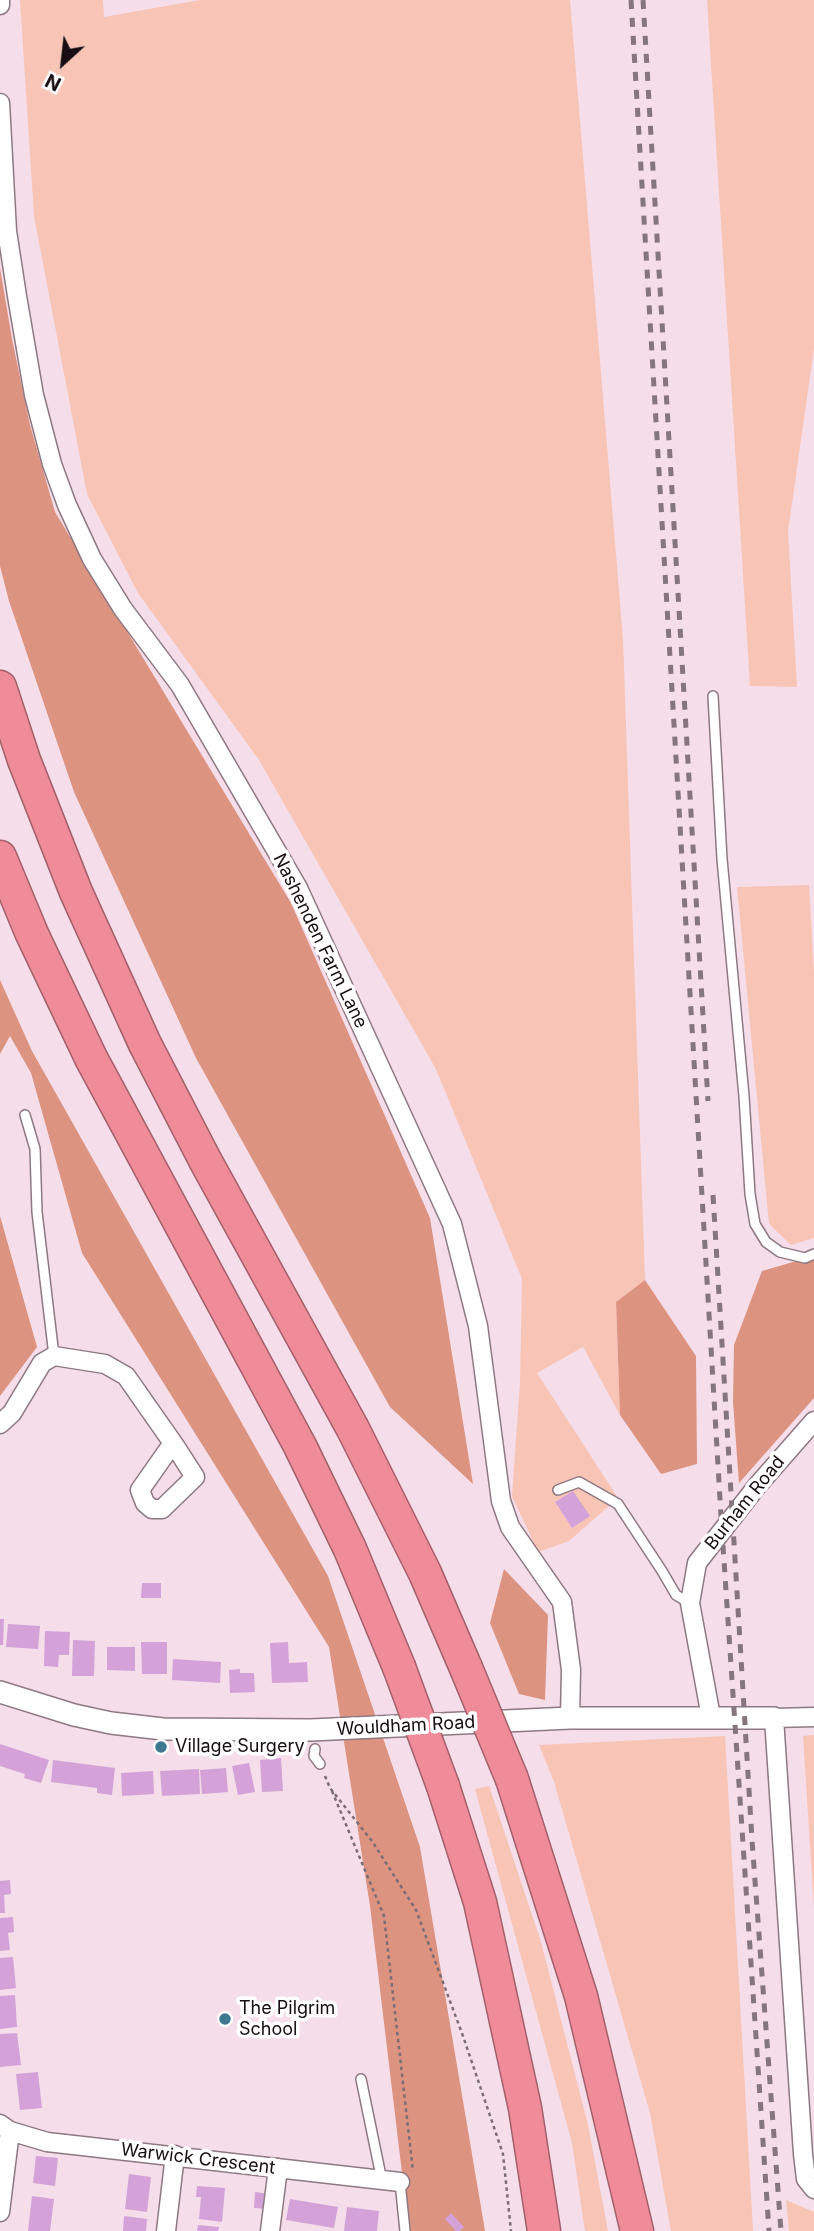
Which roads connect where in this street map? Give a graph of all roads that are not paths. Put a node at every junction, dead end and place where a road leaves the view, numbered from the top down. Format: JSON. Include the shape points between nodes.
{"nodes":[{"id":1,"x":0,"y":103,"type":"edge"},
{"id":2,"x":0,"y":687,"type":"edge"},
{"id":3,"x":713,"y":696,"type":"dead end"},
{"id":4,"x":0,"y":857,"type":"edge"},
{"id":5,"x":25,"y":1115,"type":"dead end"},
{"id":6,"x":814,"y":1254,"type":"edge"},
{"id":7,"x":54,"y":1356,"type":"junction"},
{"id":8,"x":814,"y":1421,"type":"edge"},
{"id":9,"x":0,"y":1424,"type":"edge"},
{"id":10,"x":173,"y":1443,"type":"dead end"},
{"id":11,"x":558,"y":1490,"type":"dead end"},
{"id":12,"x":690,"y":1603,"type":"junction"},
{"id":13,"x":0,"y":1692,"type":"edge"},
{"id":14,"x":711,"y":1717,"type":"junction"},
{"id":15,"x":774,"y":1717,"type":"junction"},
{"id":16,"x":814,"y":1717,"type":"edge"},
{"id":17,"x":570,"y":1718,"type":"junction"},
{"id":18,"x":315,"y":1749,"type":"dead end"},
{"id":19,"x":320,"y":1764,"type":"road end"},
{"id":20,"x":361,"y":2079,"type":"dead end"},
{"id":21,"x":5,"y":2127,"type":"edge"},
{"id":22,"x":175,"y":2155,"type":"junction"},
{"id":23,"x":278,"y":2168,"type":"junction"},
{"id":24,"x":398,"y":2180,"type":"junction"},
{"id":25,"x":814,"y":2189,"type":"edge"},
{"id":26,"x":0,"y":2212,"type":"edge"},
{"id":27,"x":166,"y":2231,"type":"edge"},
{"id":28,"x":270,"y":2231,"type":"edge"},
{"id":29,"x":405,"y":2231,"type":"edge"},
{"id":30,"x":544,"y":2231,"type":"edge"},
{"id":31,"x":637,"y":2231,"type":"edge"}],
"edges":[{"from":1,"to":17,"type":"street","name":"Nashenden Farm Lane","via":[[16,296],[34,395],[60,485],[92,559],[122,609],[180,685],[298,888],[452,1224],[478,1326],[501,1501],[510,1527],[562,1602],[571,1670]]},
{"from":2,"to":31,"type":"highway","bridge":true,"via":[[71,880],[140,1032],[205,1160],[354,1429],[425,1573],[512,1779],[582,1996]]},
{"from":3,"to":6,"type":"lane","via":[[722,859],[755,1224],[766,1242],[780,1252],[805,1258]]},
{"from":4,"to":30,"type":"highway","bridge":true,"via":[[91,1058],[300,1446],[350,1549],[399,1667],[480,1902],[525,2108],[518,2157]]},
{"from":5,"to":7,"type":"lane","via":[[34,1149]]},
{"from":7,"to":9,"type":"street","via":[[42,1363],[12,1413]]},
{"from":7,"to":10,"type":"street","via":[[105,1364],[126,1376]]},
{"from":8,"to":12,"type":"street","name":"Burham Road","via":[[697,1563]]},
{"from":11,"to":12,"type":"lane","via":[[579,1482],[618,1504],[676,1595]]},
{"from":12,"to":14,"type":"street","name":"Burham Road"},
{"from":13,"to":17,"type":"street","name":"Wouldham Road","via":[[74,1715],[163,1729],[312,1730]]},
{"from":14,"to":15,"type":"street","name":"Wouldham Road"},
{"from":14,"to":17,"type":"street","name":"Wouldham Road"},
{"from":15,"to":16,"type":"street"},
{"from":15,"to":25,"type":"street","via":[[803,2154],[806,2179]]},
{"from":18,"to":19,"type":"lane"},
{"from":20,"to":24,"type":"lane"},
{"from":21,"to":22,"type":"street","name":"Warwick Crescent","via":[[47,2142]]},
{"from":21,"to":26,"type":"street"},
{"from":22,"to":23,"type":"street","name":"Warwick Crescent"},
{"from":22,"to":27,"type":"street"},
{"from":23,"to":24,"type":"street","name":"Warwick Crescent"},
{"from":23,"to":28,"type":"street"},
{"from":24,"to":29,"type":"lane"}]}
